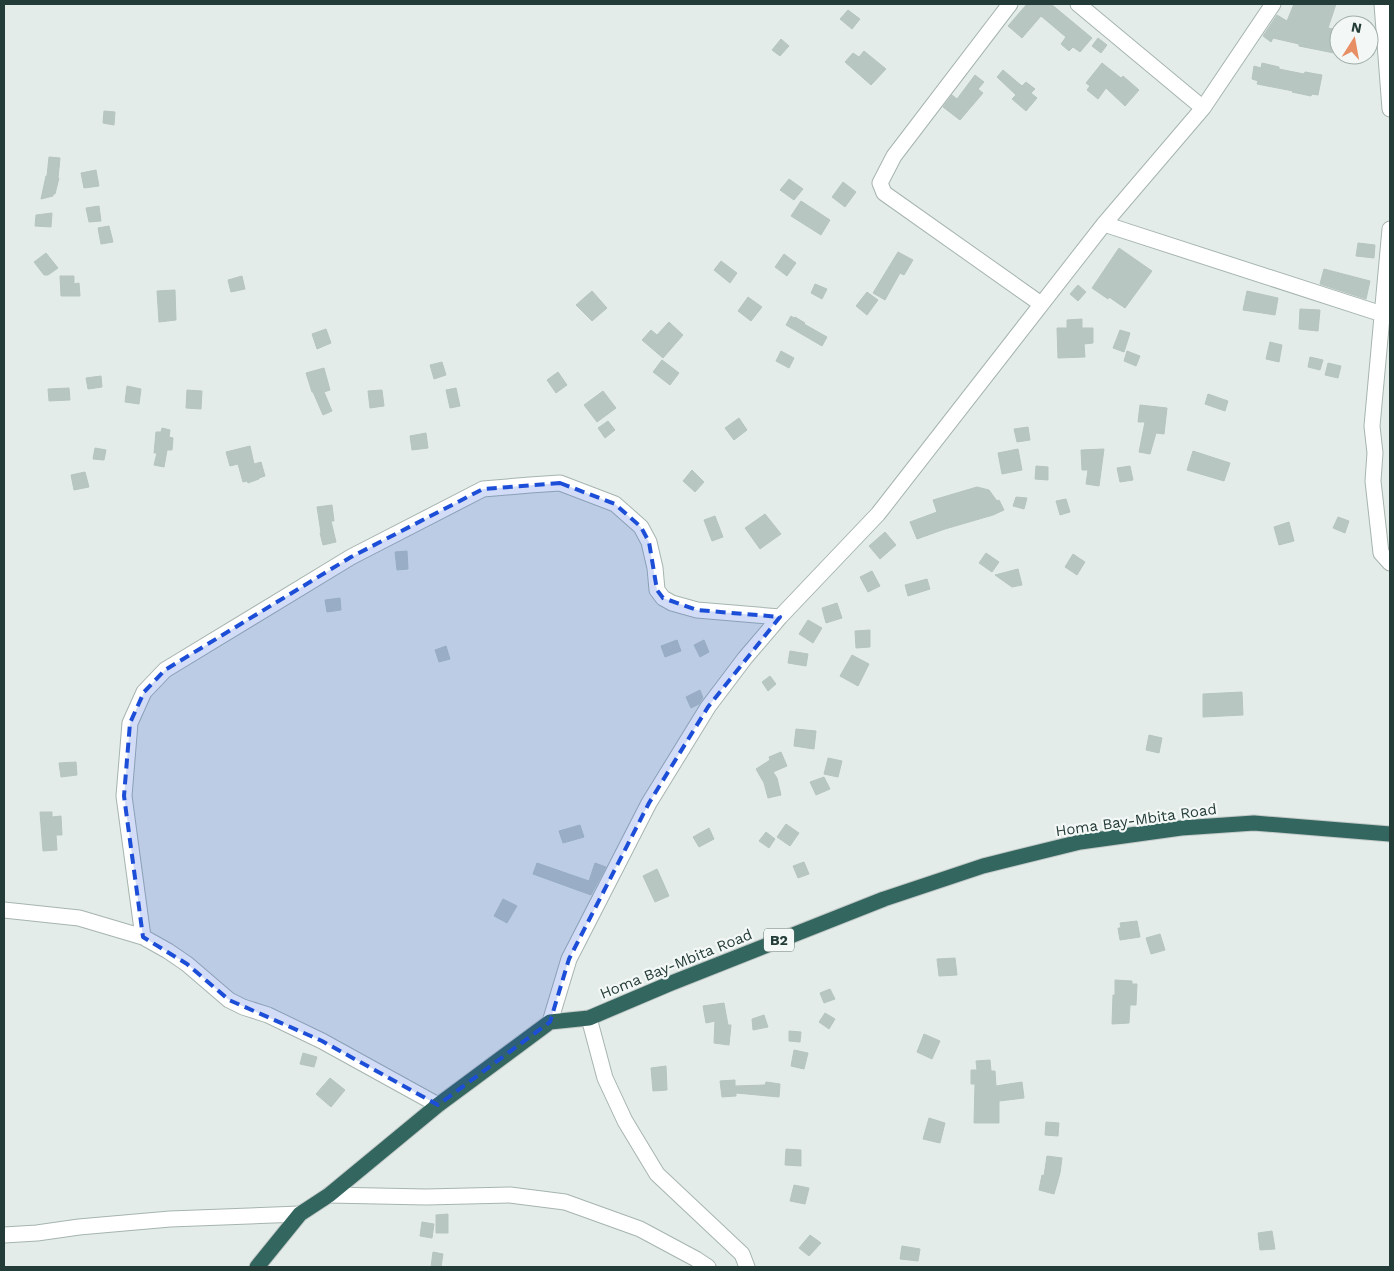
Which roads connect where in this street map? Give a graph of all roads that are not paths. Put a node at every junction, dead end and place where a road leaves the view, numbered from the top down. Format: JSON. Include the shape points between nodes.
{"nodes":[{"id":1,"x":1010,"y":4,"type":"edge"},
{"id":2,"x":1078,"y":4,"type":"edge"},
{"id":3,"x":1273,"y":4,"type":"edge"},
{"id":4,"x":1382,"y":4,"type":"edge"},
{"id":5,"x":1203,"y":108,"type":"junction"},
{"id":6,"x":1390,"y":109,"type":"edge"},
{"id":7,"x":1104,"y":224,"type":"junction"},
{"id":8,"x":1390,"y":229,"type":"edge"},
{"id":9,"x":1041,"y":304,"type":"junction"},
{"id":10,"x":1382,"y":314,"type":"junction"},
{"id":11,"x":1390,"y":563,"type":"edge"},
{"id":12,"x":780,"y":617,"type":"junction"},
{"id":13,"x":1390,"y":834,"type":"edge"},
{"id":14,"x":4,"y":910,"type":"edge"},
{"id":15,"x":143,"y":938,"type":"junction"},
{"id":16,"x":589,"y":1018,"type":"junction"},
{"id":17,"x":550,"y":1022,"type":"junction"},
{"id":18,"x":438,"y":1105,"type":"junction"},
{"id":19,"x":329,"y":1195,"type":"junction"},
{"id":20,"x":300,"y":1214,"type":"junction"},
{"id":21,"x":4,"y":1235,"type":"edge"},
{"id":22,"x":257,"y":1267,"type":"edge"},
{"id":23,"x":708,"y":1267,"type":"edge"},
{"id":24,"x":747,"y":1267,"type":"edge"}],
"edges":[{"from":1,"to":9,"type":"street","via":[[894,156],[880,182],[884,193]]},
{"from":2,"to":5,"type":"street"},
{"from":3,"to":5,"type":"street"},
{"from":4,"to":6,"type":"street"},
{"from":5,"to":7,"type":"street"},
{"from":7,"to":9,"type":"street"},
{"from":7,"to":10,"type":"street"},
{"from":8,"to":10,"type":"street"},
{"from":9,"to":12,"type":"street","via":[[878,514]]},
{"from":10,"to":11,"type":"street","via":[[1372,426],[1375,453],[1373,481],[1381,553]]},
{"from":12,"to":15,"type":"street","via":[[697,610],[662,598],[657,590],[650,542],[642,527],[615,504],[560,482],[484,489],[351,557],[165,670],[144,692],[130,723],[124,796]]},
{"from":12,"to":17,"type":"street","via":[[708,707],[649,803],[569,959]]},
{"from":13,"to":16,"type":"highway","name":"Homa Bay-Mbita Road","number":"B2","via":[[1254,823],[1181,828],[1080,842],[983,866],[884,900]]},
{"from":14,"to":15,"type":"street","via":[[79,918]]},
{"from":15,"to":18,"type":"street","via":[[187,964],[229,1000],[322,1041]]},
{"from":16,"to":17,"type":"highway","name":"Homa Bay-Mbita Road","number":"B2"},
{"from":16,"to":24,"type":"street","via":[[605,1078],[625,1121],[658,1174],[742,1254]]},
{"from":17,"to":18,"type":"highway"},
{"from":18,"to":19,"type":"highway"},
{"from":19,"to":20,"type":"highway"},
{"from":19,"to":23,"type":"street","via":[[510,1195],[565,1202],[640,1228]]},
{"from":20,"to":21,"type":"street","via":[[170,1219]]},
{"from":20,"to":22,"type":"highway"}]}
